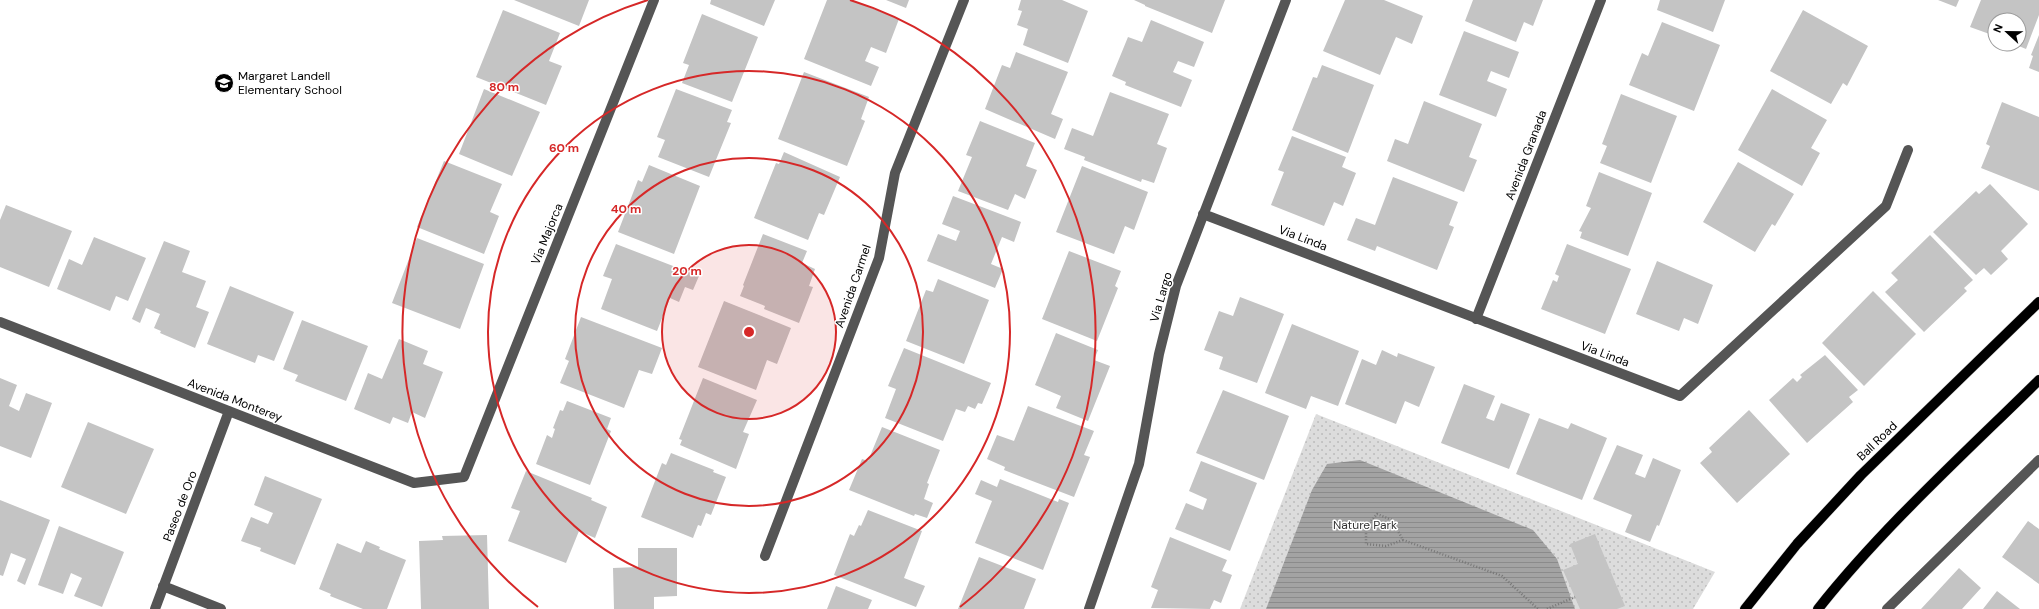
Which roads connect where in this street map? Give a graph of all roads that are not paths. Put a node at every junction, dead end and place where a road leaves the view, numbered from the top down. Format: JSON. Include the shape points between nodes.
{"nodes":[{"id":1,"x":654,"y":0,"type":"edge"},
{"id":2,"x":964,"y":0,"type":"edge"},
{"id":3,"x":1286,"y":0,"type":"edge"},
{"id":4,"x":1601,"y":0,"type":"edge"},
{"id":5,"x":1908,"y":150,"type":"dead end"},
{"id":6,"x":1203,"y":214,"type":"junction"},
{"id":7,"x":2039,"y":302,"type":"edge"},
{"id":8,"x":1476,"y":319,"type":"junction"},
{"id":9,"x":0,"y":322,"type":"edge"},
{"id":10,"x":2039,"y":380,"type":"edge"},
{"id":11,"x":229,"y":411,"type":"junction"},
{"id":12,"x":2039,"y":460,"type":"edge"},
{"id":13,"x":464,"y":477,"type":"joint"},
{"id":14,"x":765,"y":556,"type":"dead end"},
{"id":15,"x":163,"y":586,"type":"junction"},
{"id":16,"x":1748,"y":608,"type":"edge"},
{"id":17,"x":154,"y":609,"type":"edge"},
{"id":18,"x":221,"y":609,"type":"edge"},
{"id":19,"x":1089,"y":609,"type":"edge"},
{"id":20,"x":1818,"y":609,"type":"edge"},
{"id":21,"x":1887,"y":609,"type":"edge"}],
"edges":[{"from":1,"to":13,"type":"street","name":"Via Majorca"},
{"from":2,"to":14,"type":"street","name":"Avenida Carmel","via":[[895,173],[879,258]]},
{"from":3,"to":6,"type":"street","name":"Via Largo"},
{"from":4,"to":8,"type":"street","name":"Avenida Granada"},
{"from":5,"to":8,"type":"street","name":"Via Linda","via":[[1886,206],[1680,396]]},
{"from":6,"to":8,"type":"street","name":"Via Linda"},
{"from":6,"to":19,"type":"street","name":"Via Largo","via":[[1172,301],[1159,354],[1139,464]]},
{"from":7,"to":16,"type":"main road","name":"Ball Road","via":[[1861,475],[1797,544]]},
{"from":9,"to":11,"type":"street","name":"Avenida Monterey"},
{"from":10,"to":20,"type":"main road","via":[[1910,508]]},
{"from":11,"to":13,"type":"street","name":"Avenida Monterey","via":[[414,483]]},
{"from":11,"to":15,"type":"street","name":"Paseo de Oro"},
{"from":12,"to":21,"type":"street"},
{"from":15,"to":17,"type":"street","name":"Paseo de Oro"},
{"from":15,"to":18,"type":"street"}]}
